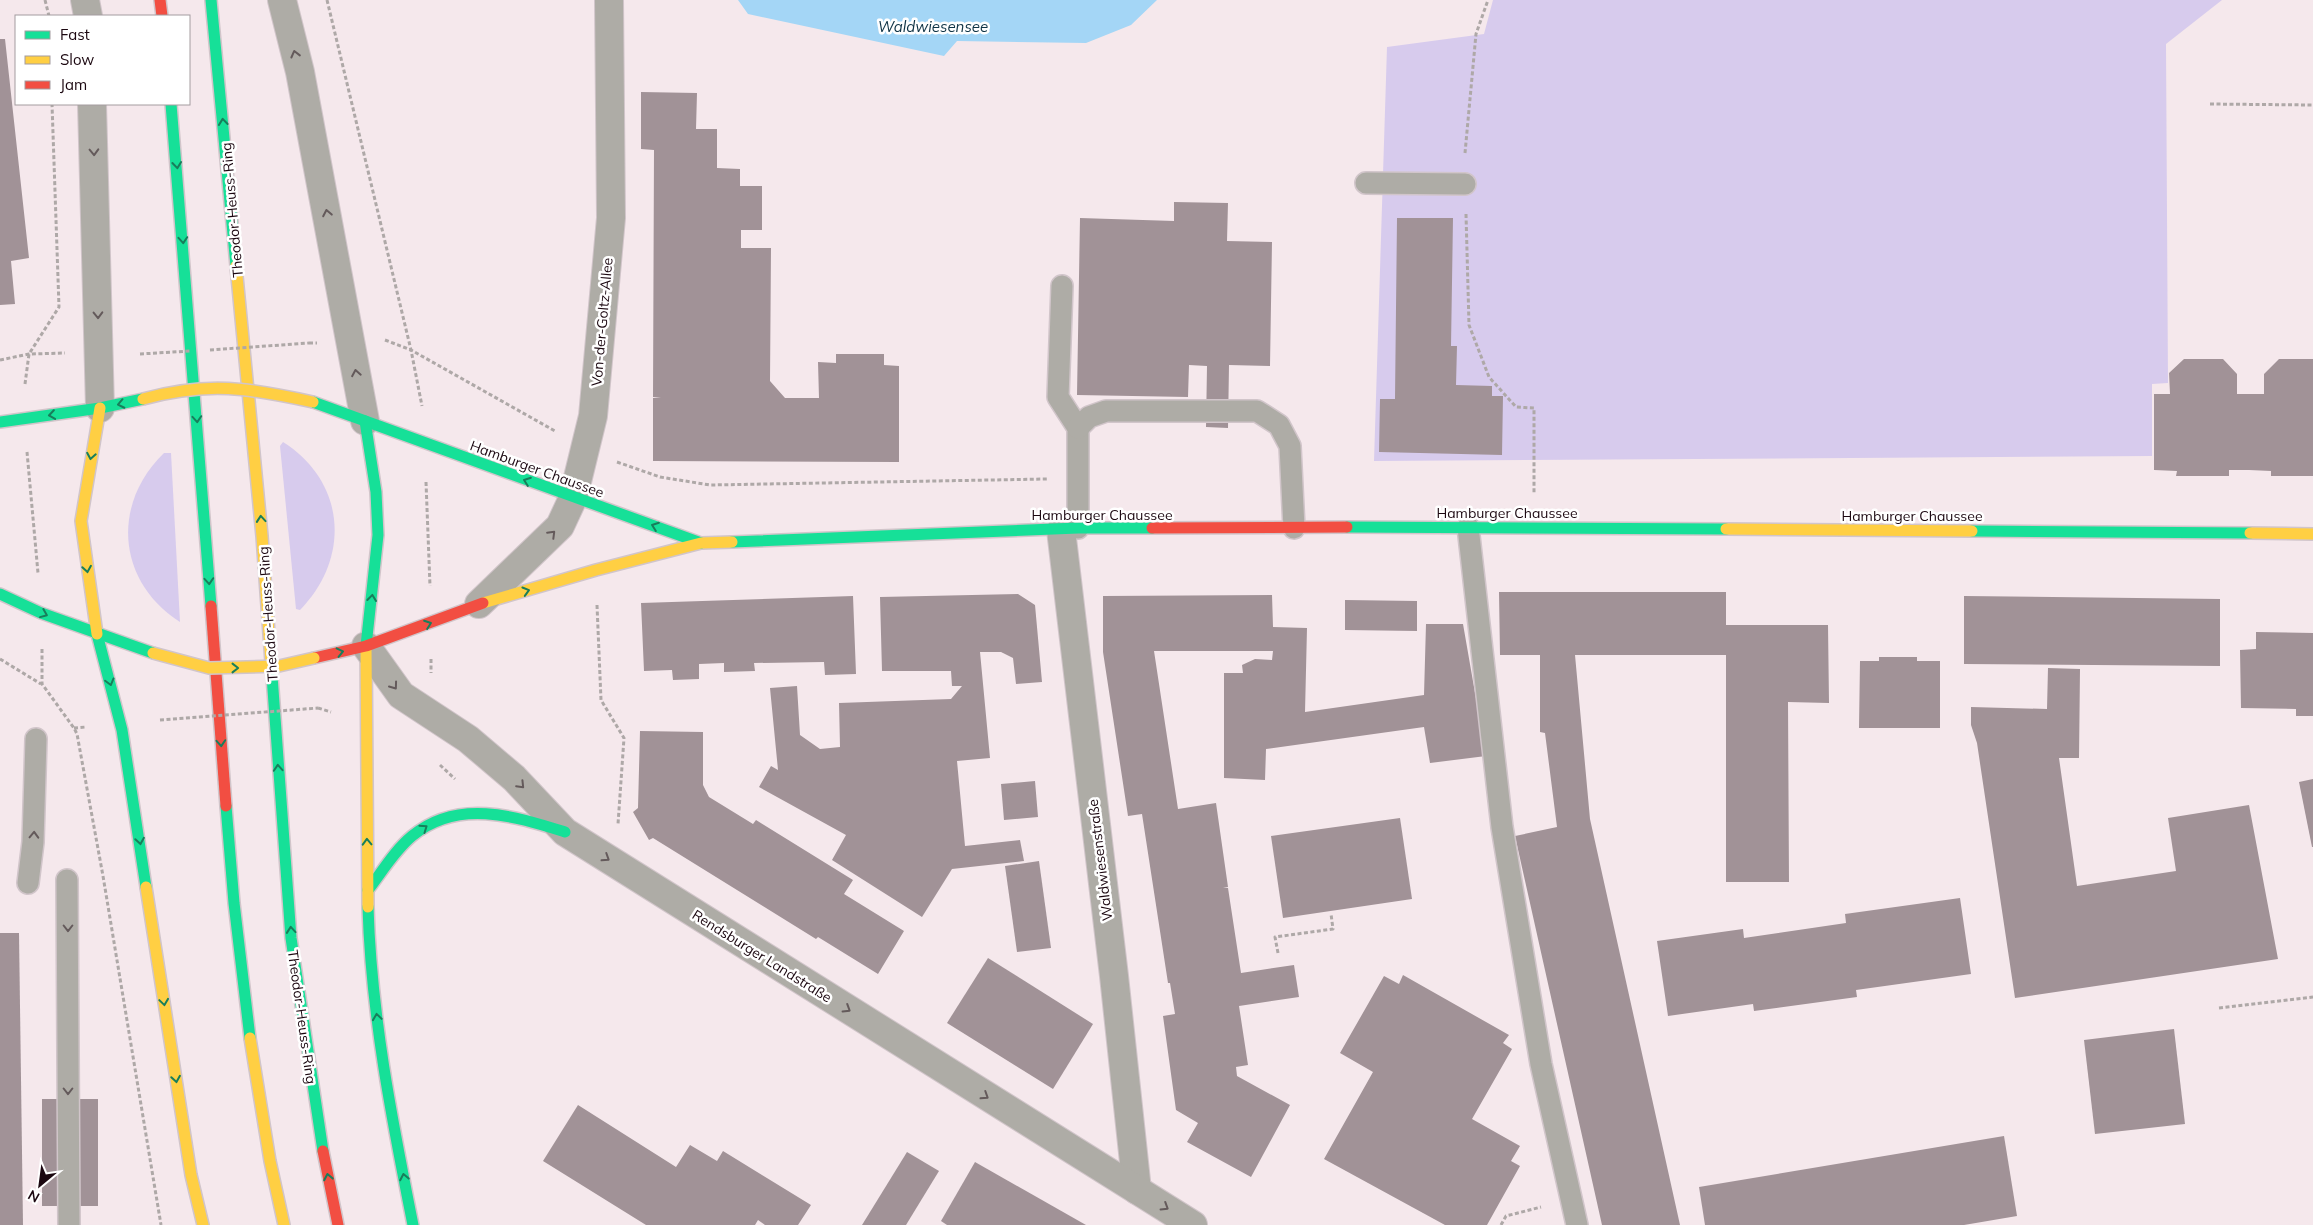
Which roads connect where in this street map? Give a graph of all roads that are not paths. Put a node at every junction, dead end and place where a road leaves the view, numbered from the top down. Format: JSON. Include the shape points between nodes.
{"nodes":[{"id":1,"x":84,"y":0,"type":"edge"},
{"id":2,"x":160,"y":0,"type":"edge"},
{"id":3,"x":211,"y":0,"type":"edge"},
{"id":4,"x":282,"y":0,"type":"edge"},
{"id":5,"x":609,"y":0,"type":"edge"},
{"id":6,"x":88,"y":15,"type":"edge"},
{"id":7,"x":162,"y":15,"type":"edge"},
{"id":8,"x":92,"y":105,"type":"edge"},
{"id":9,"x":171,"y":105,"type":"edge"},
{"id":10,"x":1366,"y":183,"type":"dead end"},
{"id":11,"x":1466,"y":184,"type":"road end"},
{"id":12,"x":1062,"y":286,"type":"dead end"},
{"id":13,"x":100,"y":408,"type":"junction"},
{"id":14,"x":365,"y":421,"type":"junction"},
{"id":15,"x":0,"y":422,"type":"edge"},
{"id":16,"x":1078,"y":428,"type":"junction"},
{"id":17,"x":573,"y":498,"type":"junction"},
{"id":18,"x":1468,"y":527,"type":"junction"},
{"id":19,"x":1294,"y":528,"type":"junction"},
{"id":20,"x":1070,"y":529,"type":"junction"},
{"id":21,"x":2313,"y":534,"type":"edge"},
{"id":22,"x":701,"y":543,"type":"junction"},
{"id":23,"x":0,"y":594,"type":"edge"},
{"id":24,"x":479,"y":604,"type":"junction"},
{"id":25,"x":97,"y":634,"type":"junction"},
{"id":26,"x":366,"y":646,"type":"junction"},
{"id":27,"x":36,"y":738,"type":"dead end"},
{"id":28,"x":565,"y":832,"type":"junction"},
{"id":29,"x":67,"y":880,"type":"dead end"},
{"id":30,"x":28,"y":883,"type":"dead end"},
{"id":31,"x":368,"y":890,"type":"junction"},
{"id":32,"x":1137,"y":1190,"type":"junction"},
{"id":33,"x":69,"y":1225,"type":"edge"},
{"id":34,"x":203,"y":1225,"type":"edge"},
{"id":35,"x":284,"y":1225,"type":"edge"},
{"id":36,"x":338,"y":1225,"type":"edge"},
{"id":37,"x":413,"y":1225,"type":"edge"},
{"id":38,"x":1192,"y":1225,"type":"edge"},
{"id":39,"x":1577,"y":1225,"type":"edge"}],
"edges":[{"from":1,"to":6,"type":"street"},
{"from":2,"to":7,"type":"main road"},
{"from":36,"to":3,"type":"main road","name":"Theodor-Heuss-Ring","one_way":true,"via":[[318,1126],[291,938],[262,536]]},
{"from":14,"to":4,"type":"street","one_way":true,"via":[[300,72]]},
{"from":5,"to":17,"type":"street","name":"Von-der-Goltz-Allee","via":[[611,218],[593,416]]},
{"from":8,"to":13,"type":"street","one_way":true},
{"from":9,"to":35,"type":"main road","one_way":true,"via":[[227,827],[244,996],[272,1176]]},
{"from":10,"to":11,"type":"lane"},
{"from":12,"to":16,"type":"lane","via":[[1058,397]]},
{"from":14,"to":13,"type":"main road","name":"Hamburger Chaussee","one_way":true,"bridge":true,"via":[[313,402],[248,387],[188,387]]},
{"from":13,"to":15,"type":"main road","name":"Hamburger Chaussee","one_way":true},
{"from":13,"to":25,"type":"main road","one_way":true,"via":[[81,521]]},
{"from":17,"to":14,"type":"main road","name":"Hamburger Chaussee","one_way":true},
{"from":26,"to":14,"type":"main road","one_way":true,"via":[[378,534]]},
{"from":16,"to":19,"type":"lane","via":[[1089,417],[1106,411],[1257,411],[1279,425],[1290,446]]},
{"from":16,"to":20,"type":"lane","via":[[1078,479]]},
{"from":22,"to":17,"type":"main road","name":"Hamburger Chaussee","one_way":true},
{"from":24,"to":17,"type":"street","name":"Von-der-Goltz-Allee","one_way":true,"via":[[560,526]]},
{"from":18,"to":19,"type":"main road","name":"Hamburger Chaussee"},
{"from":18,"to":21,"type":"main road","name":"Hamburger Chaussee"},
{"from":18,"to":39,"type":"lane","via":[[1502,827],[1541,1064]]},
{"from":19,"to":20,"type":"main road","name":"Hamburger Chaussee"},
{"from":20,"to":22,"type":"main road","name":"Hamburger Chaussee"},
{"from":20,"to":32,"type":"street","name":"Waldwiesenstraße"},
{"from":24,"to":22,"type":"main road","name":"Hamburger Chaussee","one_way":true},
{"from":23,"to":25,"type":"main road","name":"Hamburger Chaussee","one_way":true},
{"from":26,"to":24,"type":"main road","name":"Hamburger Chaussee","one_way":true},
{"from":25,"to":26,"type":"main road","name":"Hamburger Chaussee","one_way":true,"bridge":true,"via":[[209,668],[279,666]]},
{"from":25,"to":34,"type":"main road","one_way":true,"via":[[122,730],[184,1127]]},
{"from":26,"to":28,"type":"street","name":"Rendsburger Landstraße","one_way":true,"via":[[401,695],[475,745],[514,778]]},
{"from":31,"to":26,"type":"main road","one_way":true},
{"from":30,"to":27,"type":"lane","one_way":true,"via":[[33,842]]},
{"from":31,"to":28,"type":"main road","one_way":true,"via":[[411,837],[438,819],[460,813],[499,812]]},
{"from":28,"to":32,"type":"street","name":"Rendsburger Landstraße","one_way":true},
{"from":29,"to":33,"type":"lane","one_way":true},
{"from":37,"to":31,"type":"main road","one_way":true,"via":[[374,1000]]},
{"from":32,"to":38,"type":"street","name":"Rendsburger Landstraße","one_way":true}]}
